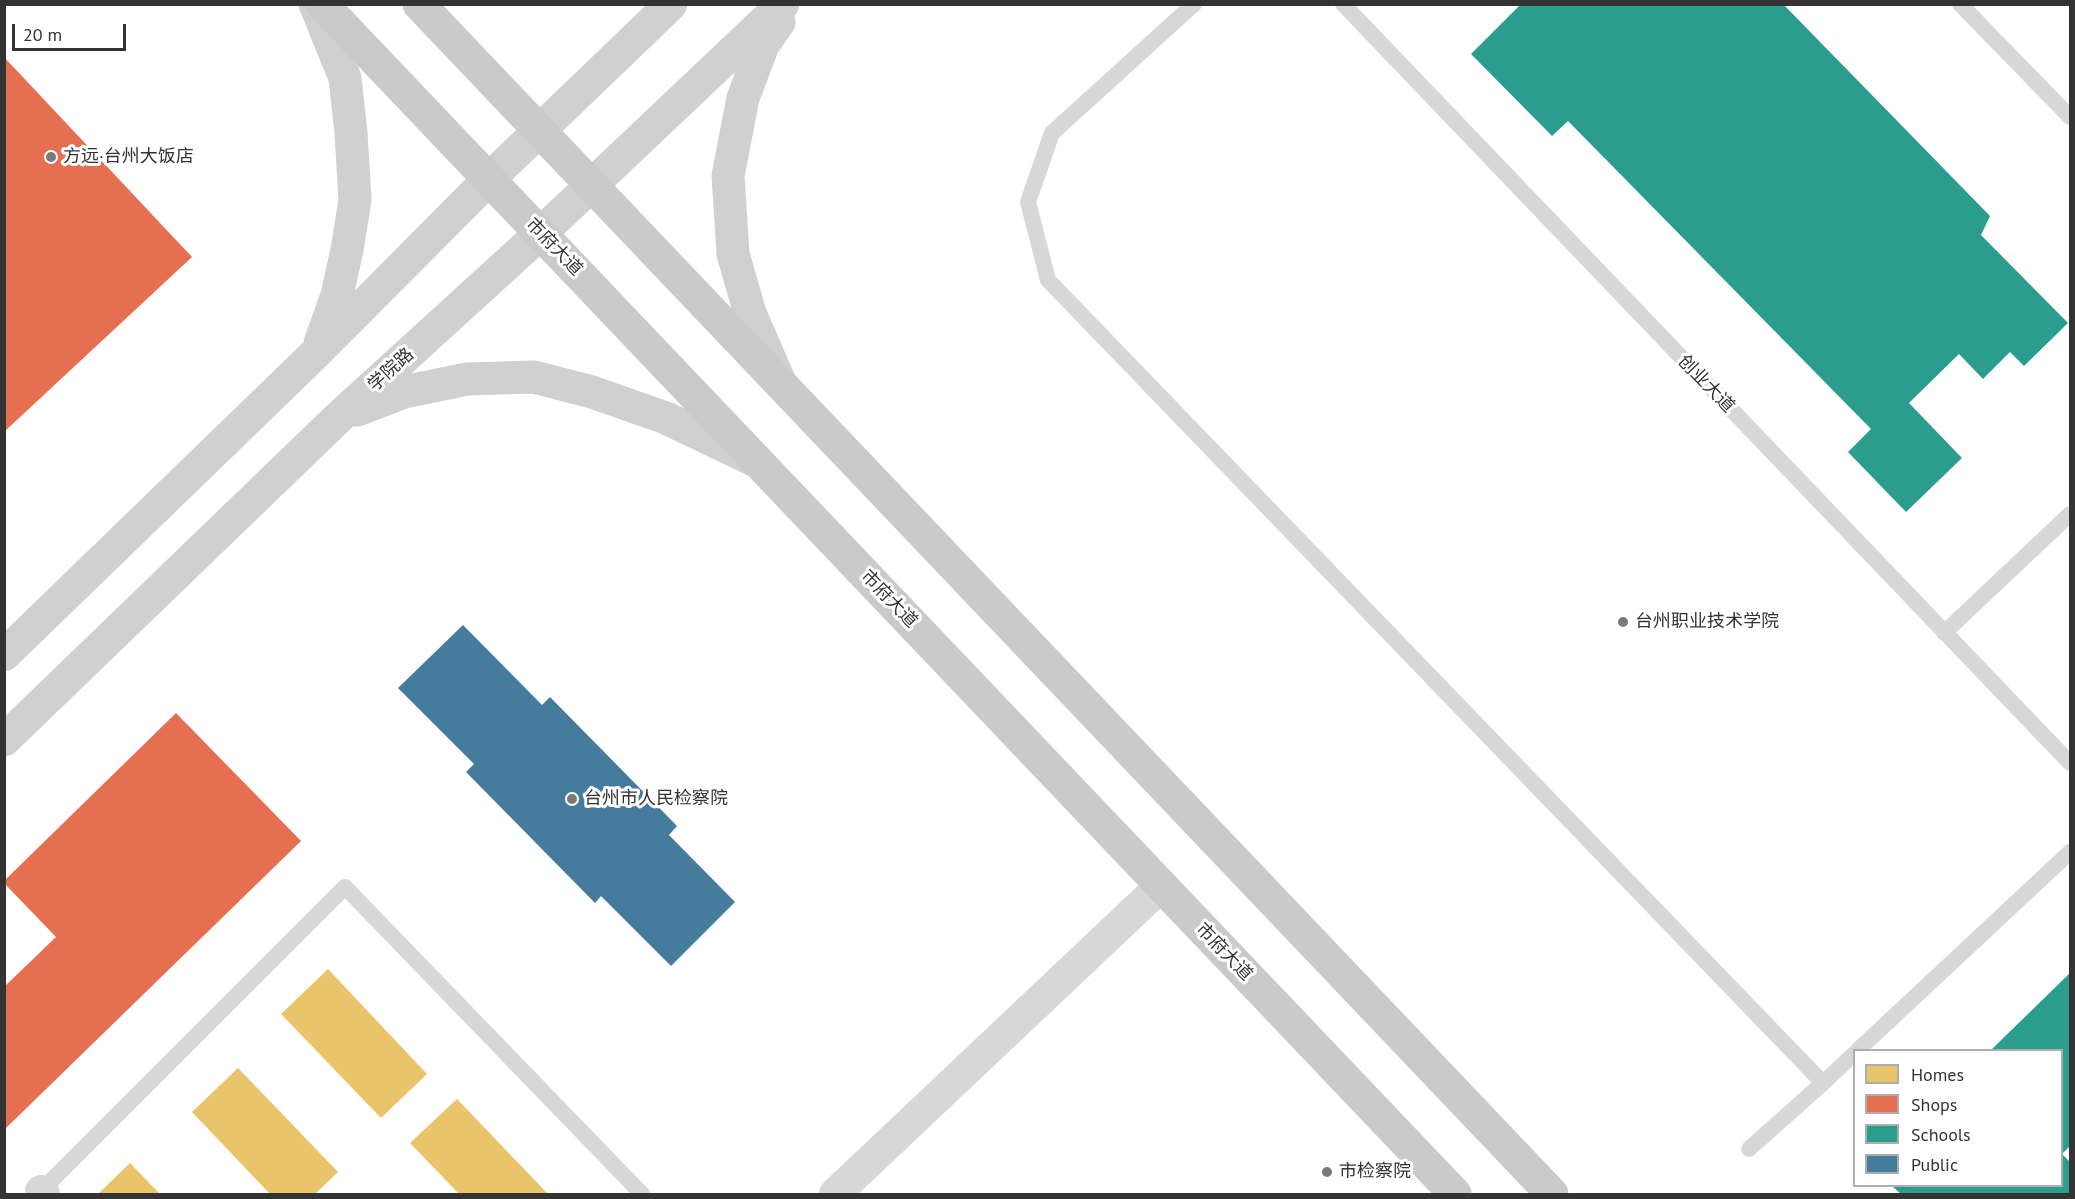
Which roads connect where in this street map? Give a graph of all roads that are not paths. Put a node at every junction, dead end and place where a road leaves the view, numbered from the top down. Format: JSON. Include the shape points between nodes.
{"nodes":[{"id":1,"x":315,"y":4,"type":"edge"},
{"id":2,"x":322,"y":4,"type":"edge"},
{"id":3,"x":419,"y":4,"type":"edge"},
{"id":4,"x":671,"y":4,"type":"edge"},
{"id":5,"x":783,"y":4,"type":"edge"},
{"id":6,"x":791,"y":4,"type":"edge"},
{"id":7,"x":1194,"y":4,"type":"edge"},
{"id":8,"x":1343,"y":4,"type":"edge"},
{"id":9,"x":1960,"y":4,"type":"edge"},
{"id":10,"x":2070,"y":117,"type":"edge"},
{"id":11,"x":540,"y":130,"type":"junction"},
{"id":12,"x":489,"y":179,"type":"junction"},
{"id":13,"x":591,"y":186,"type":"junction"},
{"id":14,"x":541,"y":233,"type":"junction"},
{"id":15,"x":318,"y":351,"type":"junction"},
{"id":16,"x":780,"y":382,"type":"junction"},
{"id":17,"x":339,"y":417,"type":"junction"},
{"id":18,"x":759,"y":462,"type":"junction"},
{"id":19,"x":2070,"y":514,"type":"edge"},
{"id":20,"x":1944,"y":633,"type":"junction"},
{"id":21,"x":4,"y":655,"type":"edge"},
{"id":22,"x":4,"y":740,"type":"edge"},
{"id":23,"x":2070,"y":763,"type":"edge"},
{"id":24,"x":2070,"y":852,"type":"edge"},
{"id":25,"x":1161,"y":886,"type":"junction"},
{"id":26,"x":1859,"y":1049,"type":"edge"},
{"id":27,"x":1853,"y":1055,"type":"edge"},
{"id":28,"x":1824,"y":1083,"type":"junction"},
{"id":29,"x":1749,"y":1149,"type":"dead end"},
{"id":30,"x":41,"y":1193,"type":"edge"},
{"id":31,"x":642,"y":1194,"type":"edge"},
{"id":32,"x":835,"y":1194,"type":"edge"},
{"id":33,"x":1455,"y":1194,"type":"edge"},
{"id":34,"x":1552,"y":1194,"type":"edge"}],
"edges":[{"from":1,"to":15,"type":"main road","via":[[345,78],[355,200],[337,295]]},
{"from":2,"to":12,"type":"main road","name":"市府大道"},
{"from":3,"to":11,"type":"main road"},
{"from":4,"to":11,"type":"main road"},
{"from":5,"to":13,"type":"main road","name":"学院路"},
{"from":6,"to":16,"type":"main road","via":[[763,45],[743,99],[728,176],[733,254],[750,313]]},
{"from":7,"to":28,"type":"lane","via":[[1052,133],[1028,202],[1048,280]]},
{"from":8,"to":20,"type":"lane","name":"创业大道"},
{"from":9,"to":10,"type":"lane"},
{"from":11,"to":12,"type":"main road"},
{"from":11,"to":13,"type":"main road"},
{"from":12,"to":14,"type":"main road","name":"市府大道"},
{"from":12,"to":15,"type":"main road"},
{"from":13,"to":14,"type":"main road","name":"学院路"},
{"from":13,"to":16,"type":"main road"},
{"from":14,"to":17,"type":"main road","name":"学院路"},
{"from":14,"to":18,"type":"main road","name":"市府大道"},
{"from":15,"to":21,"type":"main road"},
{"from":16,"to":34,"type":"main road"},
{"from":17,"to":18,"type":"main road","via":[[404,392],[467,379],[534,377],[666,418]]},
{"from":17,"to":22,"type":"main road","name":"学院路"},
{"from":18,"to":25,"type":"main road","name":"市府大道"},
{"from":19,"to":20,"type":"lane"},
{"from":20,"to":23,"type":"lane","name":"创业大道"},
{"from":24,"to":26,"type":"lane"},
{"from":25,"to":32,"type":"street"},
{"from":25,"to":33,"type":"main road","name":"市府大道"},
{"from":27,"to":28,"type":"lane"},
{"from":28,"to":29,"type":"lane"},
{"from":30,"to":31,"type":"lane","via":[[345,887]]}]}
